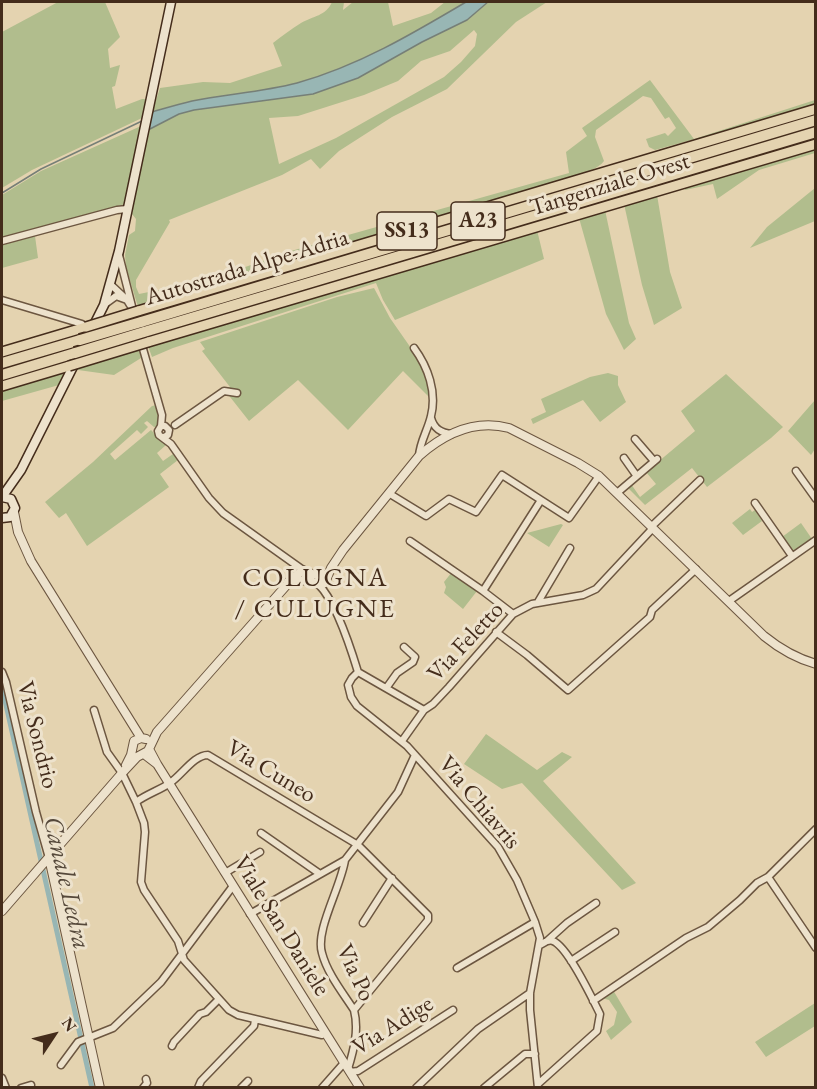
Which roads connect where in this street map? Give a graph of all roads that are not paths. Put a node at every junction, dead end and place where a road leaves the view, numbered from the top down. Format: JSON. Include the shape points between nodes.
{"nodes":[{"id":1,"x":171,"y":2,"type":"edge"},
{"id":2,"x":816,"y":109,"type":"edge"},
{"id":3,"x":816,"y":120,"type":"edge"},
{"id":4,"x":816,"y":132,"type":"edge"},
{"id":5,"x":816,"y":144,"type":"edge"},
{"id":6,"x":127,"y":209,"type":"junction"},
{"id":7,"x":2,"y":241,"type":"edge"},
{"id":8,"x":119,"y":251,"type":"junction"},
{"id":9,"x":110,"y":284,"type":"junction"},
{"id":10,"x":127,"y":297,"type":"junction"},
{"id":11,"x":2,"y":300,"type":"edge"},
{"id":12,"x":104,"y":305,"type":"junction"},
{"id":13,"x":140,"y":323,"type":"junction"},
{"id":14,"x":84,"y":325,"type":"junction"},
{"id":15,"x":414,"y":348,"type":"dead end"},
{"id":16,"x":2,"y":352,"type":"edge"},
{"id":17,"x":2,"y":363,"type":"edge"},
{"id":18,"x":2,"y":375,"type":"edge"},
{"id":19,"x":2,"y":386,"type":"edge"},
{"id":20,"x":237,"y":393,"type":"dead end"},
{"id":21,"x":431,"y":417,"type":"junction"},
{"id":22,"x":165,"y":429,"type":"junction"},
{"id":23,"x":452,"y":434,"type":"junction"},
{"id":24,"x":635,"y":439,"type":"dead end"},
{"id":25,"x":419,"y":456,"type":"junction"},
{"id":26,"x":624,"y":458,"type":"dead end"},
{"id":27,"x":21,"y":470,"type":"junction"},
{"id":28,"x":796,"y":471,"type":"dead end"},
{"id":29,"x":636,"y":475,"type":"junction"},
{"id":30,"x":599,"y":476,"type":"junction"},
{"id":31,"x":700,"y":480,"type":"dead end"},
{"id":32,"x":617,"y":493,"type":"junction"},
{"id":33,"x":390,"y":494,"type":"junction"},
{"id":34,"x":2,"y":497,"type":"edge"},
{"id":35,"x":816,"y":499,"type":"edge"},
{"id":36,"x":541,"y":500,"type":"junction"},
{"id":37,"x":755,"y":503,"type":"dead end"},
{"id":38,"x":14,"y":508,"type":"junction"},
{"id":39,"x":3,"y":518,"type":"edge"},
{"id":40,"x":652,"y":527,"type":"junction"},
{"id":41,"x":18,"y":532,"type":"junction"},
{"id":42,"x":816,"y":540,"type":"edge"},
{"id":43,"x":410,"y":541,"type":"dead end"},
{"id":44,"x":570,"y":548,"type":"dead end"},
{"id":45,"x":792,"y":556,"type":"junction"},
{"id":46,"x":696,"y":569,"type":"junction"},
{"id":47,"x":299,"y":573,"type":"junction"},
{"id":48,"x":323,"y":580,"type":"junction"},
{"id":49,"x":483,"y":591,"type":"junction"},
{"id":50,"x":729,"y":601,"type":"junction"},
{"id":51,"x":538,"y":602,"type":"junction"},
{"id":52,"x":513,"y":614,"type":"junction"},
{"id":53,"x":496,"y":632,"type":"junction"},
{"id":54,"x":404,"y":647,"type":"dead end"},
{"id":55,"x":816,"y":664,"type":"edge"},
{"id":56,"x":2,"y":672,"type":"edge"},
{"id":57,"x":358,"y":672,"type":"junction"},
{"id":58,"x":387,"y":687,"type":"junction"},
{"id":59,"x":94,"y":710,"type":"dead end"},
{"id":60,"x":424,"y":710,"type":"junction"},
{"id":61,"x":402,"y":741,"type":"junction"},
{"id":62,"x":142,"y":746,"type":"junction"},
{"id":63,"x":415,"y":756,"type":"junction"},
{"id":64,"x":122,"y":772,"type":"junction"},
{"id":65,"x":170,"y":784,"type":"junction"},
{"id":66,"x":136,"y":802,"type":"junction"},
{"id":67,"x":816,"y":829,"type":"edge"},
{"id":68,"x":261,"y":833,"type":"dead end"},
{"id":69,"x":357,"y":845,"type":"junction"},
{"id":70,"x":260,"y":852,"type":"dead end"},
{"id":71,"x":47,"y":859,"type":"junction"},
{"id":72,"x":345,"y":860,"type":"junction"},
{"id":73,"x":225,"y":873,"type":"junction"},
{"id":74,"x":320,"y":874,"type":"junction"},
{"id":75,"x":768,"y":877,"type":"junction"},
{"id":76,"x":392,"y":878,"type":"junction"},
{"id":77,"x":233,"y":886,"type":"junction"},
{"id":78,"x":596,"y":903,"type":"dead end"},
{"id":79,"x":2,"y":911,"type":"edge"},
{"id":80,"x":250,"y":914,"type":"junction"},
{"id":81,"x":535,"y":922,"type":"junction"},
{"id":82,"x":363,"y":923,"type":"dead end"},
{"id":83,"x":615,"y":932,"type":"dead end"},
{"id":84,"x":547,"y":941,"type":"junction"},
{"id":85,"x":540,"y":945,"type":"junction"},
{"id":86,"x":816,"y":948,"type":"edge"},
{"id":87,"x":180,"y":954,"type":"junction"},
{"id":88,"x":571,"y":961,"type":"junction"},
{"id":89,"x":457,"y":968,"type":"dead end"},
{"id":90,"x":530,"y":993,"type":"junction"},
{"id":91,"x":219,"y":999,"type":"junction"},
{"id":92,"x":593,"y":1001,"type":"junction"},
{"id":93,"x":354,"y":1010,"type":"junction"},
{"id":94,"x":453,"y":1010,"type":"dead end"},
{"id":95,"x":255,"y":1020,"type":"junction"},
{"id":96,"x":326,"y":1033,"type":"junction"},
{"id":97,"x":88,"y":1040,"type":"junction"},
{"id":98,"x":172,"y":1046,"type":"dead end"},
{"id":99,"x":535,"y":1054,"type":"junction"},
{"id":100,"x":61,"y":1065,"type":"dead end"},
{"id":101,"x":347,"y":1068,"type":"junction"},
{"id":102,"x":2,"y":1078,"type":"edge"},
{"id":103,"x":146,"y":1079,"type":"dead end"},
{"id":104,"x":248,"y":1081,"type":"dead end"},
{"id":105,"x":31,"y":1085,"type":"dead end"},
{"id":106,"x":538,"y":1086,"type":"edge"},
{"id":107,"x":6,"y":1088,"type":"edge"},
{"id":108,"x":21,"y":1088,"type":"edge"},
{"id":109,"x":100,"y":1088,"type":"edge"},
{"id":110,"x":142,"y":1088,"type":"edge"},
{"id":111,"x":198,"y":1088,"type":"edge"},
{"id":112,"x":241,"y":1088,"type":"edge"},
{"id":113,"x":322,"y":1088,"type":"edge"},
{"id":114,"x":360,"y":1088,"type":"edge"},
{"id":115,"x":416,"y":1088,"type":"edge"},
{"id":116,"x":484,"y":1088,"type":"edge"}],
"edges":[{"from":1,"to":6,"type":"main road","name":"Viale San Daniele"},
{"from":2,"to":13,"type":"highway","name":"Tangenziale Ovest","number":"SS13"},
{"from":3,"to":13,"type":"highway","name":"Autostrada Alpe-Adria","number":"A23"},
{"from":4,"to":13,"type":"highway","name":"Autostrada Alpe-Adria","number":"A23"},
{"from":5,"to":13,"type":"highway","name":"Tangenziale Ovest","number":"SS13"},
{"from":6,"to":7,"type":"street"},
{"from":6,"to":8,"type":"main road","name":"Viale San Daniele"},
{"from":8,"to":9,"type":"main road","name":"Viale San Daniele"},
{"from":8,"to":10,"type":"street"},
{"from":9,"to":10,"type":"street"},
{"from":9,"to":12,"type":"main road","name":"Viale San Daniele"},
{"from":10,"to":12,"type":"street","via":[[116,296]]},
{"from":10,"to":13,"type":"street"},
{"from":11,"to":14,"type":"street"},
{"from":12,"to":27,"type":"main road","name":"Viale San Daniele"},
{"from":13,"to":14,"type":"highway","name":"Tangenziale Ovest","number":"SS13","bridge":true},
{"from":13,"to":17,"type":"highway","name":"Autostrada Alpe-Adria","number":"A23","bridge":true},
{"from":13,"to":18,"type":"highway","name":"Autostrada Alpe-Adria","number":"A23","bridge":true,"via":[[75,353]]},
{"from":13,"to":19,"type":"highway","name":"Tangenziale Ovest","number":"SS13","bridge":true,"via":[[69,366]]},
{"from":13,"to":22,"type":"street"},
{"from":14,"to":16,"type":"highway","name":"Tangenziale Ovest","number":"SS13"},
{"from":15,"to":21,"type":"street","via":[[430,376]]},
{"from":20,"to":22,"type":"street","via":[[224,391]]},
{"from":21,"to":23,"type":"street","via":[[441,432]]},
{"from":21,"to":25,"type":"street"},
{"from":22,"to":47,"type":"street","via":[[171,444],[209,498]]},
{"from":23,"to":25,"type":"street"},
{"from":23,"to":30,"type":"street","via":[[485,424],[509,428]]},
{"from":24,"to":29,"type":"street","via":[[655,460]]},
{"from":25,"to":33,"type":"street"},
{"from":26,"to":29,"type":"street"},
{"from":27,"to":34,"type":"main road","name":"Viale San Daniele"},
{"from":27,"to":38,"type":"main road","name":"Viale San Daniele"},
{"from":28,"to":35,"type":"street"},
{"from":29,"to":32,"type":"street"},
{"from":30,"to":32,"type":"street"},
{"from":30,"to":36,"type":"street","via":[[571,516],[566,517]]},
{"from":31,"to":40,"type":"street","name":"Via Feletto"},
{"from":32,"to":40,"type":"street"},
{"from":33,"to":36,"type":"street","via":[[426,516],[449,499],[476,512],[502,475]]},
{"from":33,"to":48,"type":"street"},
{"from":34,"to":38,"type":"main road","name":"Viale San Daniele","via":[[9,498]]},
{"from":36,"to":49,"type":"street"},
{"from":37,"to":45,"type":"street"},
{"from":38,"to":39,"type":"main road","name":"Viale San Daniele","via":[[10,517]]},
{"from":38,"to":41,"type":"street","name":"Viale San Daniele"},
{"from":39,"to":41,"type":"street","name":"Viale San Daniele"},
{"from":40,"to":46,"type":"street"},
{"from":40,"to":51,"type":"street","name":"Via Feletto","via":[[596,589],[583,595]]},
{"from":41,"to":62,"type":"street","name":"Viale San Daniele","via":[[31,561]]},
{"from":42,"to":45,"type":"street"},
{"from":43,"to":49,"type":"street"},
{"from":44,"to":51,"type":"street","name":"Via Feletto"},
{"from":45,"to":50,"type":"street"},
{"from":46,"to":50,"type":"street"},
{"from":46,"to":53,"type":"street","via":[[568,690]]},
{"from":47,"to":48,"type":"street","via":[[313,582]]},
{"from":47,"to":62,"type":"street"},
{"from":48,"to":57,"type":"street"},
{"from":49,"to":52,"type":"street"},
{"from":50,"to":55,"type":"street","via":[[780,649]]},
{"from":51,"to":52,"type":"street","name":"Via Feletto"},
{"from":52,"to":53,"type":"street","name":"Via Feletto"},
{"from":53,"to":60,"type":"street","name":"Via Feletto"},
{"from":54,"to":58,"type":"street","via":[[416,657]]},
{"from":56,"to":71,"type":"street","name":"Via Sondrio"},
{"from":57,"to":58,"type":"street","name":"Via Feletto"},
{"from":57,"to":61,"type":"street","name":"Via Chiavris","via":[[349,682],[357,706]]},
{"from":58,"to":60,"type":"street","name":"Via Feletto"},
{"from":59,"to":64,"type":"street","via":[[107,752]]},
{"from":60,"to":61,"type":"street","name":"Via Feletto"},
{"from":61,"to":63,"type":"street","name":"Via Chiavris"},
{"from":62,"to":64,"type":"street"},
{"from":62,"to":65,"type":"street","name":"Viale San Daniele"},
{"from":63,"to":69,"type":"street","via":[[398,792]]},
{"from":63,"to":81,"type":"street","name":"Via Chiavris","via":[[498,847]]},
{"from":64,"to":66,"type":"street"},
{"from":64,"to":71,"type":"street"},
{"from":65,"to":66,"type":"street"},
{"from":65,"to":69,"type":"street","name":"Via Cuneo","via":[[200,757],[208,755]]},
{"from":65,"to":73,"type":"street","name":"Viale San Daniele"},
{"from":66,"to":87,"type":"street","via":[[146,832],[141,882],[178,941]]},
{"from":67,"to":75,"type":"street"},
{"from":68,"to":74,"type":"street"},
{"from":69,"to":72,"type":"street"},
{"from":69,"to":76,"type":"street"},
{"from":70,"to":73,"type":"street"},
{"from":71,"to":79,"type":"street"},
{"from":71,"to":97,"type":"street","name":"Via Sondrio"},
{"from":72,"to":74,"type":"street"},
{"from":72,"to":93,"type":"street","name":"Via Po","via":[[321,933],[321,952]]},
{"from":73,"to":77,"type":"street","name":"Viale San Daniele"},
{"from":74,"to":80,"type":"street"},
{"from":75,"to":86,"type":"street"},
{"from":75,"to":92,"type":"street","via":[[708,927]]},
{"from":76,"to":82,"type":"street"},
{"from":76,"to":93,"type":"street","via":[[428,915],[428,920]]},
{"from":77,"to":80,"type":"street","name":"Viale San Daniele"},
{"from":77,"to":87,"type":"street"},
{"from":78,"to":84,"type":"street"},
{"from":80,"to":96,"type":"street","name":"Viale San Daniele"},
{"from":81,"to":85,"type":"street","name":"Via Chiavris"},
{"from":81,"to":89,"type":"street"},
{"from":83,"to":88,"type":"street"},
{"from":84,"to":85,"type":"street"},
{"from":84,"to":88,"type":"street","via":[[554,941]]},
{"from":85,"to":90,"type":"street","name":"Via Chiavris"},
{"from":87,"to":91,"type":"street"},
{"from":87,"to":97,"type":"street","via":[[161,982],[131,1012],[113,1028]]},
{"from":88,"to":92,"type":"street"},
{"from":90,"to":99,"type":"street","name":"Via Chiavris"},
{"from":90,"to":115,"type":"street","via":[[478,1029]]},
{"from":91,"to":95,"type":"street","via":[[229,1010]]},
{"from":91,"to":98,"type":"street"},
{"from":92,"to":106,"type":"street","via":[[600,1014],[597,1031]]},
{"from":93,"to":101,"type":"street","name":"Via Po","via":[[356,1034]]},
{"from":94,"to":101,"type":"street","name":"Via Adige","via":[[358,1071]]},
{"from":95,"to":96,"type":"street"},
{"from":95,"to":111,"type":"street","via":[[254,1026]]},
{"from":96,"to":101,"type":"street","name":"Viale San Daniele"},
{"from":97,"to":100,"type":"street","via":[[78,1042]]},
{"from":97,"to":109,"type":"street","name":"Via Sondrio"},
{"from":99,"to":106,"type":"street","name":"Via Chiavris"},
{"from":99,"to":116,"type":"street","via":[[525,1054]]},
{"from":101,"to":113,"type":"street"},
{"from":101,"to":114,"type":"street","name":"Viale San Daniele"},
{"from":102,"to":107,"type":"street"},
{"from":103,"to":110,"type":"street"},
{"from":104,"to":112,"type":"street"},
{"from":105,"to":108,"type":"street"}]}
